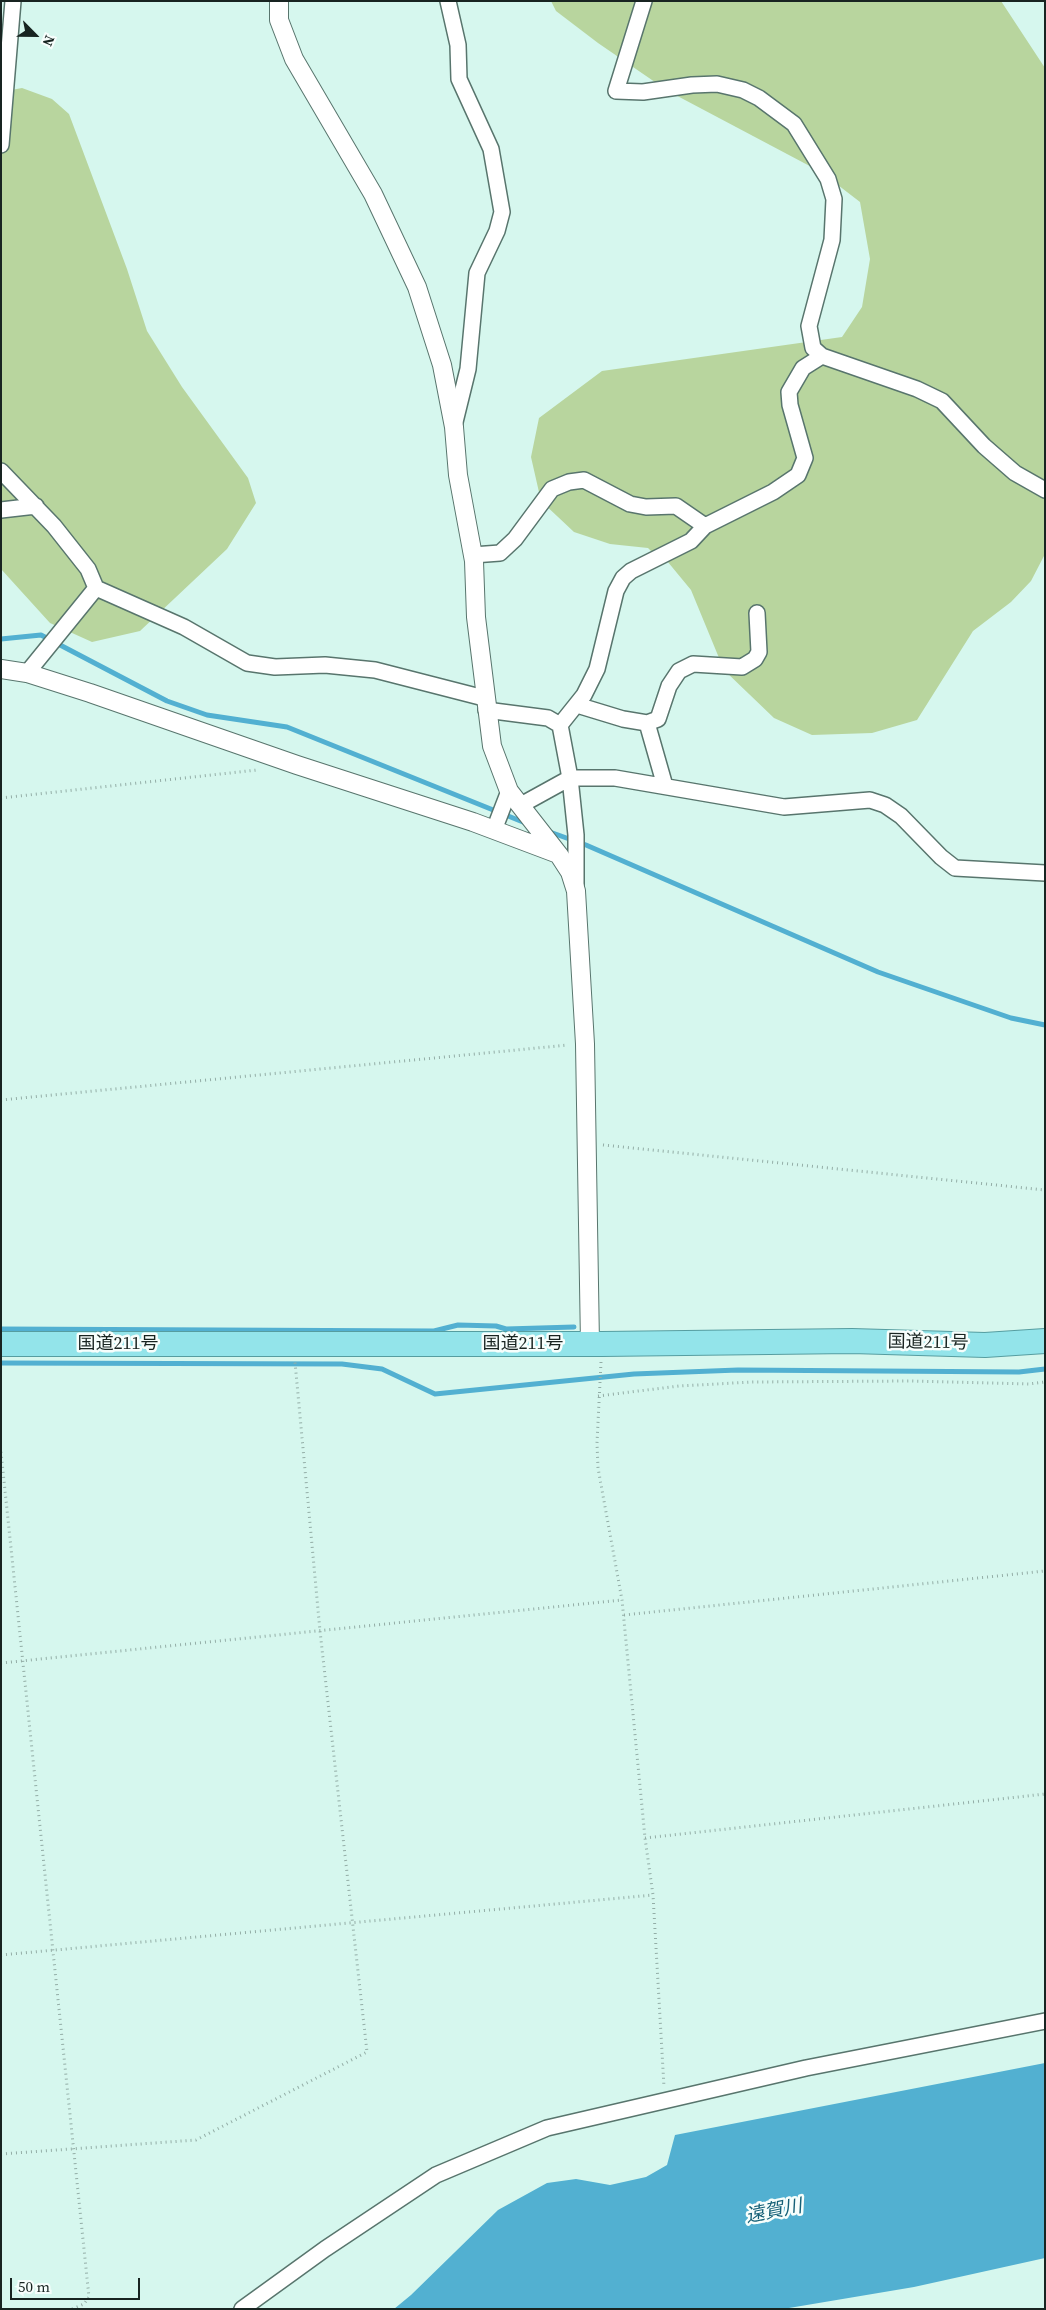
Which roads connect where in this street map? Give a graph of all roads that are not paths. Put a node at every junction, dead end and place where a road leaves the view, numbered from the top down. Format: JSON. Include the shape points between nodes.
{"nodes":[{"id":1,"x":13,"y":1,"type":"edge"},
{"id":2,"x":279,"y":1,"type":"edge"},
{"id":3,"x":448,"y":1,"type":"edge"},
{"id":4,"x":644,"y":1,"type":"edge"},
{"id":5,"x":1,"y":145,"type":"edge"},
{"id":6,"x":822,"y":356,"type":"junction"},
{"id":7,"x":454,"y":427,"type":"junction"},
{"id":8,"x":1,"y":472,"type":"edge"},
{"id":9,"x":1045,"y":490,"type":"edge"},
{"id":10,"x":36,"y":506,"type":"junction"},
{"id":11,"x":1,"y":510,"type":"edge"},
{"id":12,"x":705,"y":526,"type":"junction"},
{"id":13,"x":473,"y":556,"type":"junction"},
{"id":14,"x":96,"y":588,"type":"junction"},
{"id":15,"x":757,"y":613,"type":"dead end"},
{"id":16,"x":1,"y":669,"type":"edge"},
{"id":17,"x":27,"y":673,"type":"junction"},
{"id":18,"x":485,"y":704,"type":"junction"},
{"id":19,"x":577,"y":705,"type":"junction"},
{"id":20,"x":647,"y":723,"type":"junction"},
{"id":21,"x":560,"y":725,"type":"junction"},
{"id":22,"x":570,"y":778,"type":"junction"},
{"id":23,"x":665,"y":786,"type":"junction"},
{"id":24,"x":516,"y":805,"type":"junction"},
{"id":25,"x":496,"y":826,"type":"junction"},
{"id":26,"x":554,"y":848,"type":"junction"},
{"id":27,"x":1045,"y":874,"type":"edge"},
{"id":28,"x":576,"y":891,"type":"junction"},
{"id":29,"x":1045,"y":1341,"type":"edge"},
{"id":30,"x":1,"y":1344,"type":"edge"},
{"id":31,"x":596,"y":1344,"type":"junction"},
{"id":32,"x":1045,"y":2021,"type":"edge"},
{"id":33,"x":242,"y":2309,"type":"edge"}],
"edges":[{"from":1,"to":5,"type":"street"},
{"from":2,"to":7,"type":"street","via":[[279,20],[294,60],[373,194],[417,287],[442,365]]},
{"from":3,"to":7,"type":"street","via":[[458,45],[459,79],[491,149],[502,212],[497,231],[476,273],[468,369]]},
{"from":4,"to":6,"type":"street","via":[[616,91],[643,92],[717,84],[743,90],[794,124],[828,179],[834,199],[832,240],[809,326],[813,348]]},
{"from":6,"to":9,"type":"street","via":[[942,401],[984,446],[1015,473]]},
{"from":6,"to":12,"type":"street","via":[[803,368],[789,392],[805,458],[798,476]]},
{"from":7,"to":13,"type":"street","via":[[458,475]]},
{"from":8,"to":10,"type":"street"},
{"from":10,"to":11,"type":"street"},
{"from":10,"to":14,"type":"street","via":[[88,569]]},
{"from":12,"to":13,"type":"street","via":[[676,506],[630,504],[584,480],[552,489],[500,553]]},
{"from":12,"to":19,"type":"street","via":[[691,541],[623,578],[616,592],[597,669]]},
{"from":13,"to":18,"type":"street"},
{"from":14,"to":17,"type":"street"},
{"from":14,"to":18,"type":"street","via":[[184,627],[247,663],[375,670]]},
{"from":15,"to":20,"type":"street","via":[[760,652],[755,659],[742,667],[693,664],[679,671],[669,686],[658,719]]},
{"from":16,"to":17,"type":"street"},
{"from":17,"to":25,"type":"street","via":[[297,766]]},
{"from":18,"to":21,"type":"street","via":[[548,718]]},
{"from":18,"to":24,"type":"street","via":[[492,746]]},
{"from":19,"to":20,"type":"street"},
{"from":19,"to":21,"type":"street"},
{"from":20,"to":23,"type":"street"},
{"from":21,"to":22,"type":"street"},
{"from":22,"to":23,"type":"street","via":[[615,778]]},
{"from":22,"to":24,"type":"street"},
{"from":22,"to":28,"type":"street","via":[[576,843]]},
{"from":23,"to":27,"type":"street","via":[[784,806],[870,800],[901,816],[955,868]]},
{"from":24,"to":25,"type":"street"},
{"from":24,"to":26,"type":"street"},
{"from":25,"to":26,"type":"street"},
{"from":26,"to":28,"type":"street","via":[[570,872]]},
{"from":28,"to":31,"type":"street"},
{"from":29,"to":31,"type":"highway","name":"国道211号","via":[[985,1344],[852,1341]]},
{"from":30,"to":31,"type":"highway","name":"国道211号"},
{"from":32,"to":33,"type":"street","via":[[806,2068],[547,2128],[436,2175],[325,2248]]}]}
